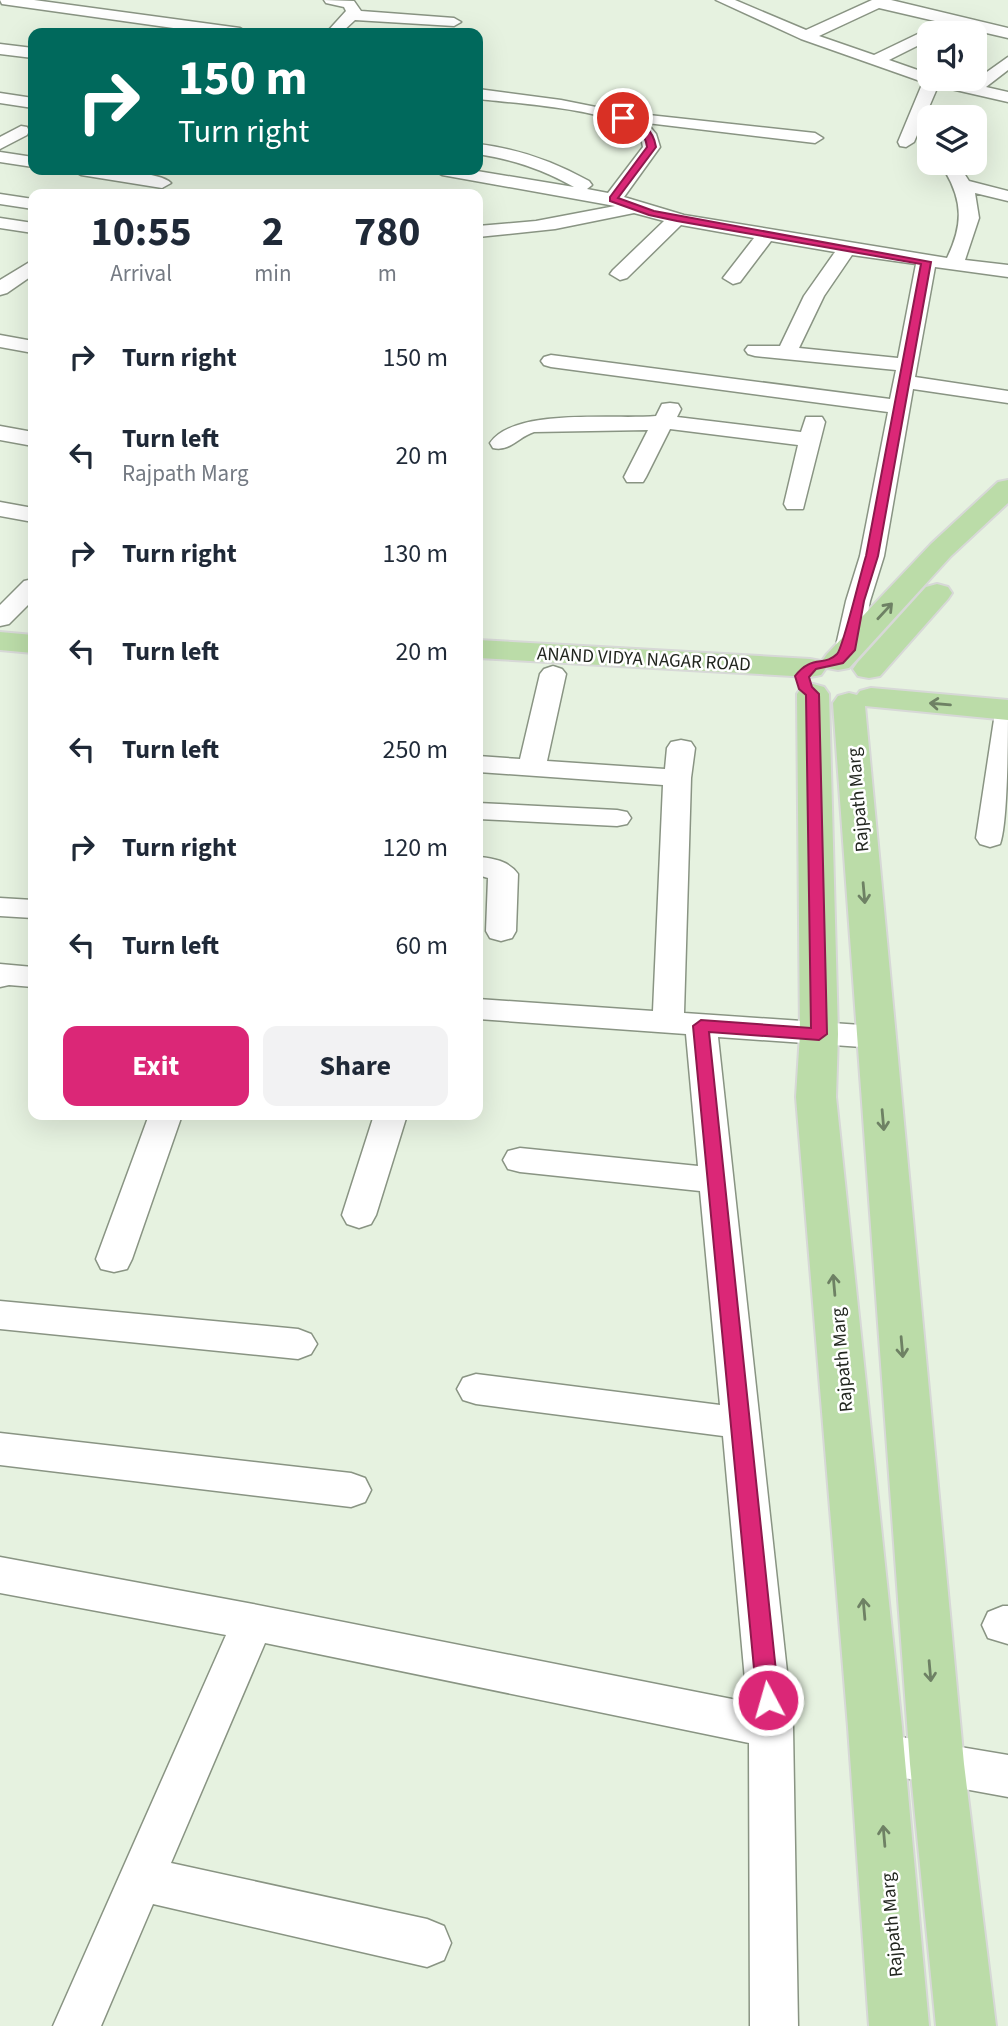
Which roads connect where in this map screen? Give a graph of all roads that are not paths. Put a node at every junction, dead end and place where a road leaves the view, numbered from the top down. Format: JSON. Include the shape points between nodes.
{"nodes":[{"id":1,"x":2,"y":0,"type":"edge"},
{"id":2,"x":122,"y":0,"type":"edge"},
{"id":3,"x":723,"y":0,"type":"edge"},
{"id":4,"x":757,"y":0,"type":"edge"},
{"id":5,"x":22,"y":1,"type":"edge"},
{"id":6,"x":340,"y":1,"type":"edge"},
{"id":7,"x":881,"y":1,"type":"edge"},
{"id":8,"x":739,"y":7,"type":"junction"},
{"id":9,"x":0,"y":13,"type":"edge"},
{"id":10,"x":98,"y":13,"type":"junction"},
{"id":11,"x":352,"y":15,"type":"junction"},
{"id":12,"x":956,"y":21,"type":"edge"},
{"id":13,"x":454,"y":22,"type":"dead end"},
{"id":14,"x":204,"y":28,"type":"edge"},
{"id":15,"x":339,"y":28,"type":"edge"},
{"id":16,"x":987,"y":28,"type":"edge"},
{"id":17,"x":1008,"y":33,"type":"edge"},
{"id":18,"x":806,"y":36,"type":"junction"},
{"id":19,"x":917,"y":40,"type":"edge"},
{"id":20,"x":0,"y":49,"type":"edge"},
{"id":21,"x":28,"y":53,"type":"edge"},
{"id":22,"x":878,"y":59,"type":"junction"},
{"id":23,"x":1008,"y":62,"type":"edge"},
{"id":24,"x":917,"y":74,"type":"edge"},
{"id":25,"x":987,"y":78,"type":"edge"},
{"id":26,"x":925,"y":91,"type":"edge"},
{"id":27,"x":977,"y":91,"type":"edge"},
{"id":28,"x":483,"y":95,"type":"edge"},
{"id":29,"x":1008,"y":97,"type":"edge"},
{"id":30,"x":0,"y":99,"type":"edge"},
{"id":31,"x":28,"y":102,"type":"edge"},
{"id":32,"x":596,"y":112,"type":"junction"},
{"id":33,"x":21,"y":131,"type":"dead end"},
{"id":34,"x":815,"y":138,"type":"dead end"},
{"id":35,"x":906,"y":142,"type":"dead end"},
{"id":36,"x":0,"y":144,"type":"edge"},
{"id":37,"x":483,"y":150,"type":"edge"},
{"id":38,"x":0,"y":157,"type":"edge"},
{"id":39,"x":28,"y":161,"type":"edge"},
{"id":40,"x":112,"y":175,"type":"edge"},
{"id":41,"x":471,"y":175,"type":"edge"},
{"id":42,"x":162,"y":183,"type":"dead end"},
{"id":43,"x":1008,"y":196,"type":"edge"},
{"id":44,"x":0,"y":198,"type":"edge"},
{"id":45,"x":613,"y":199,"type":"junction"},
{"id":46,"x":28,"y":203,"type":"edge"},
{"id":47,"x":633,"y":208,"type":"junction"},
{"id":48,"x":677,"y":219,"type":"junction"},
{"id":49,"x":2,"y":225,"type":"edge"},
{"id":50,"x":28,"y":228,"type":"edge"},
{"id":51,"x":483,"y":232,"type":"edge"},
{"id":52,"x":766,"y":234,"type":"junction"},
{"id":53,"x":847,"y":248,"type":"junction"},
{"id":54,"x":926,"y":262,"type":"junction"},
{"id":55,"x":953,"y":265,"type":"junction"},
{"id":56,"x":28,"y":269,"type":"edge"},
{"id":57,"x":1008,"y":271,"type":"edge"},
{"id":58,"x":620,"y":274,"type":"dead end"},
{"id":59,"x":733,"y":278,"type":"dead end"},
{"id":60,"x":0,"y":289,"type":"edge"},
{"id":61,"x":0,"y":341,"type":"edge"},
{"id":62,"x":28,"y":346,"type":"edge"},
{"id":63,"x":755,"y":350,"type":"dead end"},
{"id":64,"x":788,"y":354,"type":"junction"},
{"id":65,"x":551,"y":361,"type":"dead end"},
{"id":66,"x":906,"y":374,"type":"junction"},
{"id":67,"x":685,"y":379,"type":"junction"},
{"id":68,"x":820,"y":397,"type":"junction"},
{"id":69,"x":1008,"y":397,"type":"edge"},
{"id":70,"x":900,"y":407,"type":"junction"},
{"id":71,"x":663,"y":422,"type":"junction"},
{"id":72,"x":0,"y":433,"type":"edge"},
{"id":73,"x":28,"y":438,"type":"edge"},
{"id":74,"x":810,"y":440,"type":"junction"},
{"id":75,"x":501,"y":443,"type":"dead end"},
{"id":76,"x":635,"y":477,"type":"dead end"},
{"id":77,"x":1008,"y":488,"type":"edge"},
{"id":78,"x":795,"y":504,"type":"dead end"},
{"id":79,"x":0,"y":509,"type":"edge"},
{"id":80,"x":28,"y":514,"type":"edge"},
{"id":81,"x":1008,"y":523,"type":"edge"},
{"id":82,"x":28,"y":591,"type":"edge"},
{"id":83,"x":0,"y":619,"type":"edge"},
{"id":84,"x":0,"y":624,"type":"edge"},
{"id":85,"x":28,"y":626,"type":"edge"},
{"id":86,"x":0,"y":641,"type":"edge"},
{"id":87,"x":28,"y":644,"type":"edge"},
{"id":88,"x":483,"y":649,"type":"edge"},
{"id":89,"x":483,"y":669,"type":"edge"},
{"id":90,"x":553,"y":674,"type":"junction"},
{"id":91,"x":842,"y":678,"type":"junction"},
{"id":92,"x":1008,"y":685,"type":"edge"},
{"id":93,"x":1008,"y":712,"type":"edge"},
{"id":94,"x":681,"y":748,"type":"dead end"},
{"id":95,"x":483,"y":764,"type":"edge"},
{"id":96,"x":532,"y":768,"type":"junction"},
{"id":97,"x":677,"y":778,"type":"junction"},
{"id":98,"x":483,"y":811,"type":"edge"},
{"id":99,"x":617,"y":818,"type":"dead end"},
{"id":100,"x":990,"y":838,"type":"dead end"},
{"id":101,"x":483,"y":866,"type":"edge"},
{"id":102,"x":0,"y":907,"type":"edge"},
{"id":103,"x":28,"y":909,"type":"edge"},
{"id":104,"x":501,"y":931,"type":"dead end"},
{"id":105,"x":0,"y":977,"type":"edge"},
{"id":106,"x":28,"y":977,"type":"edge"},
{"id":107,"x":483,"y":1009,"type":"edge"},
{"id":108,"x":684,"y":1024,"type":"junction"},
{"id":109,"x":819,"y":1034,"type":"junction"},
{"id":110,"x":876,"y":1037,"type":"junction"},
{"id":111,"x":163,"y":1120,"type":"edge"},
{"id":112,"x":388,"y":1120,"type":"edge"},
{"id":113,"x":520,"y":1160,"type":"dead end"},
{"id":114,"x":716,"y":1180,"type":"junction"},
{"id":115,"x":359,"y":1214,"type":"dead end"},
{"id":116,"x":114,"y":1259,"type":"dead end"},
{"id":117,"x":0,"y":1315,"type":"edge"},
{"id":118,"x":298,"y":1344,"type":"dead end"},
{"id":119,"x":476,"y":1389,"type":"dead end"},
{"id":120,"x":741,"y":1423,"type":"junction"},
{"id":121,"x":0,"y":1449,"type":"edge"},
{"id":122,"x":351,"y":1490,"type":"dead end"},
{"id":123,"x":0,"y":1575,"type":"edge"},
{"id":124,"x":253,"y":1622,"type":"junction"},
{"id":125,"x":771,"y":1727,"type":"junction"},
{"id":126,"x":877,"y":1753,"type":"junction"},
{"id":127,"x":937,"y":1763,"type":"junction"},
{"id":128,"x":1008,"y":1776,"type":"edge"},
{"id":129,"x":142,"y":1880,"type":"junction"},
{"id":130,"x":427,"y":1943,"type":"dead end"},
{"id":131,"x":77,"y":2026,"type":"edge"},
{"id":132,"x":774,"y":2026,"type":"edge"},
{"id":133,"x":899,"y":2026,"type":"edge"},
{"id":134,"x":966,"y":2026,"type":"edge"}],
"edges":[{"from":1,"to":5,"type":"street"},
{"from":2,"to":10,"type":"street"},
{"from":3,"to":8,"type":"street"},
{"from":4,"to":8,"type":"street"},
{"from":5,"to":9,"type":"street"},
{"from":5,"to":10,"type":"street"},
{"from":6,"to":11,"type":"street","via":[[353,7]]},
{"from":7,"to":12,"type":"street"},
{"from":7,"to":18,"type":"street"},
{"from":8,"to":18,"type":"street"},
{"from":10,"to":14,"type":"street"},
{"from":11,"to":13,"type":"street"},
{"from":11,"to":15,"type":"street"},
{"from":16,"to":17,"type":"street"},
{"from":18,"to":22,"type":"street"},
{"from":19,"to":22,"type":"street"},
{"from":20,"to":21,"type":"street"},
{"from":22,"to":24,"type":"street"},
{"from":23,"to":25,"type":"street"},
{"from":26,"to":35,"type":"street"},
{"from":27,"to":29,"type":"street"},
{"from":28,"to":32,"type":"street"},
{"from":30,"to":31,"type":"street"},
{"from":32,"to":34,"type":"street"},
{"from":32,"to":45,"type":"street","via":[[639,125],[650,136],[652,147]]},
{"from":33,"to":36,"type":"street"},
{"from":37,"to":45,"type":"street","via":[[547,165]]},
{"from":38,"to":39,"type":"street"},
{"from":40,"to":42,"type":"street"},
{"from":41,"to":45,"type":"street"},
{"from":43,"to":55,"type":"street","via":[[959,178],[967,190],[971,221]]},
{"from":44,"to":46,"type":"street"},
{"from":45,"to":47,"type":"street"},
{"from":47,"to":48,"type":"street"},
{"from":47,"to":51,"type":"street","via":[[561,225]]},
{"from":48,"to":52,"type":"street"},
{"from":48,"to":58,"type":"street"},
{"from":49,"to":50,"type":"street"},
{"from":52,"to":53,"type":"street"},
{"from":52,"to":59,"type":"street"},
{"from":53,"to":54,"type":"street"},
{"from":53,"to":64,"type":"street","via":[[814,296]]},
{"from":54,"to":55,"type":"street"},
{"from":54,"to":66,"type":"street"},
{"from":55,"to":57,"type":"street"},
{"from":56,"to":60,"type":"street"},
{"from":61,"to":62,"type":"street"},
{"from":63,"to":64,"type":"street"},
{"from":64,"to":66,"type":"street"},
{"from":65,"to":67,"type":"street"},
{"from":66,"to":69,"type":"street"},
{"from":66,"to":70,"type":"street"},
{"from":67,"to":68,"type":"street"},
{"from":67,"to":71,"type":"street"},
{"from":68,"to":70,"type":"street"},
{"from":68,"to":74,"type":"street"},
{"from":70,"to":91,"type":"street","via":[[872,556]]},
{"from":71,"to":74,"type":"street"},
{"from":71,"to":75,"type":"street","via":[[533,426],[515,431]]},
{"from":71,"to":76,"type":"street"},
{"from":72,"to":73,"type":"street"},
{"from":74,"to":78,"type":"street"},
{"from":91,"to":77,"type":"main road","one_way":true,"via":[[941,550]]},
{"from":79,"to":80,"type":"street"},
{"from":81,"to":91,"type":"main road"},
{"from":82,"to":83,"type":"street"},
{"from":84,"to":85,"type":"main road"},
{"from":86,"to":87,"type":"main road"},
{"from":88,"to":91,"type":"main road","name":"ANAND VIDYA NAGAR ROAD"},
{"from":89,"to":90,"type":"main road","name":"ANAND VIDYA NAGAR ROAD"},
{"from":90,"to":91,"type":"main road","name":"ANAND VIDYA NAGAR ROAD"},
{"from":90,"to":96,"type":"street"},
{"from":91,"to":92,"type":"main road","name":"ANAND VIDYA NAGAR ROAD"},
{"from":93,"to":91,"type":"main road","name":"ANAND VIDYA NAGAR ROAD","one_way":true},
{"from":91,"to":109,"type":"main road","name":"Rajpath Marg"},
{"from":91,"to":110,"type":"main road","name":"Rajpath Marg","one_way":true},
{"from":93,"to":100,"type":"street"},
{"from":94,"to":97,"type":"street"},
{"from":95,"to":96,"type":"street"},
{"from":96,"to":97,"type":"street"},
{"from":97,"to":108,"type":"street"},
{"from":98,"to":99,"type":"street"},
{"from":101,"to":104,"type":"street","via":[[503,874]]},
{"from":102,"to":103,"type":"street"},
{"from":105,"to":106,"type":"street"},
{"from":107,"to":108,"type":"street"},
{"from":108,"to":109,"type":"street"},
{"from":108,"to":114,"type":"street"},
{"from":109,"to":110,"type":"street"},
{"from":126,"to":109,"type":"main road","name":"Rajpath Marg","one_way":true,"via":[[816,1097]]},
{"from":110,"to":127,"type":"main road","name":"Rajpath Marg","one_way":true},
{"from":111,"to":116,"type":"street"},
{"from":112,"to":115,"type":"street"},
{"from":113,"to":114,"type":"street"},
{"from":114,"to":120,"type":"street"},
{"from":117,"to":118,"type":"street"},
{"from":119,"to":120,"type":"street"},
{"from":120,"to":125,"type":"street"},
{"from":121,"to":122,"type":"street"},
{"from":123,"to":124,"type":"street"},
{"from":124,"to":125,"type":"street"},
{"from":124,"to":129,"type":"street"},
{"from":125,"to":132,"type":"street"},
{"from":126,"to":127,"type":"street"},
{"from":133,"to":126,"type":"main road","name":"Rajpath Marg","one_way":true},
{"from":127,"to":128,"type":"street"},
{"from":127,"to":134,"type":"main road","name":"Rajpath Marg"},
{"from":129,"to":130,"type":"street"},
{"from":129,"to":131,"type":"street"}]}
